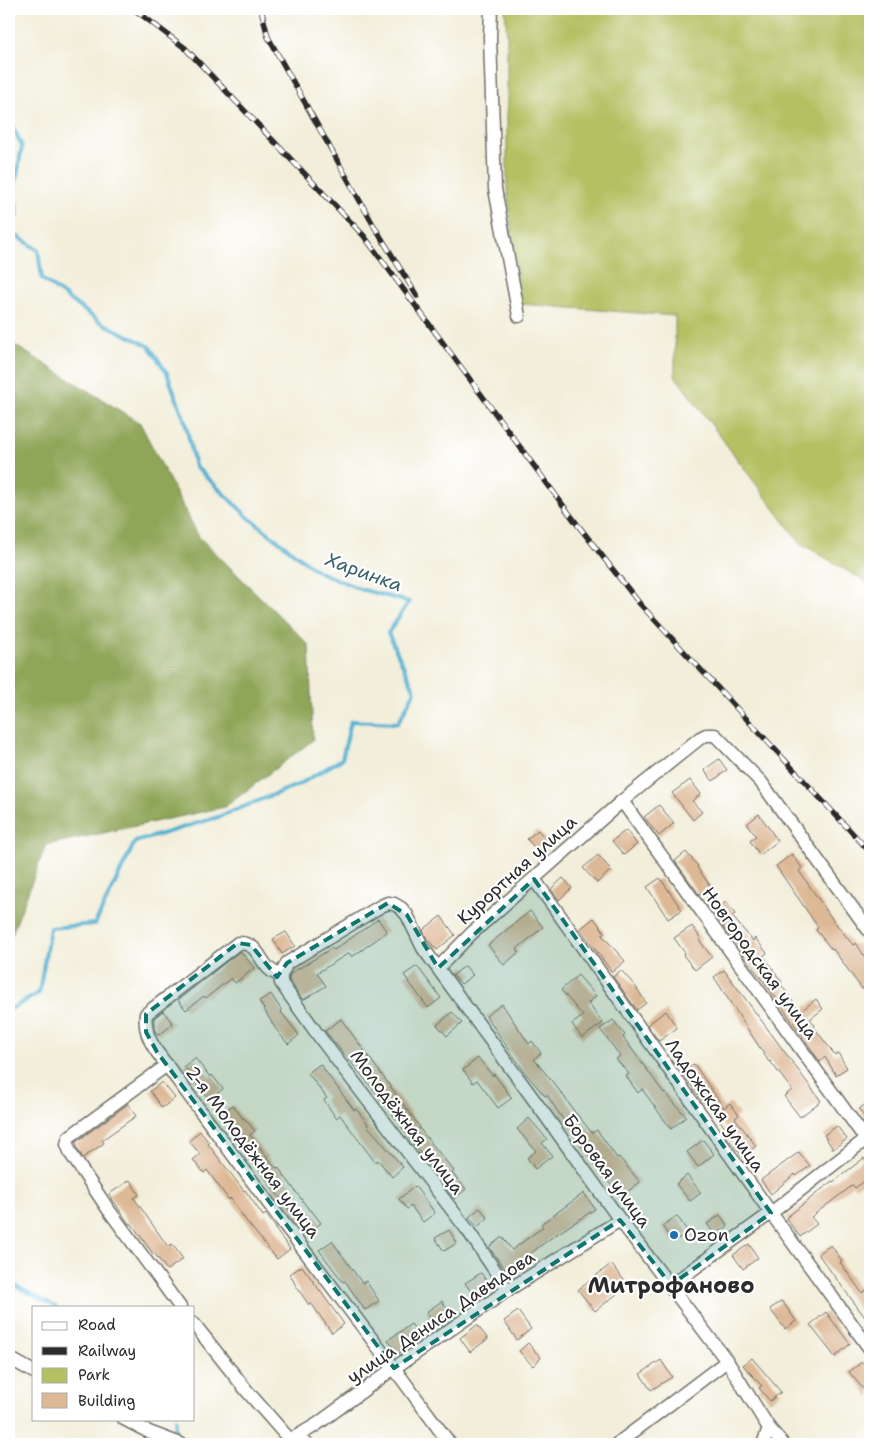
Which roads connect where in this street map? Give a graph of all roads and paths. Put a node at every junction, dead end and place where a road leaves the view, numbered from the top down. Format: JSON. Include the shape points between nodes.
{"nodes":[{"id":1,"x":491,"y":9,"type":"edge"},
{"id":2,"x":519,"y":316,"type":"dead end"},
{"id":3,"x":622,"y":801,"type":"junction"},
{"id":4,"x":534,"y":879,"type":"junction"},
{"id":5,"x":870,"y":932,"type":"edge"},
{"id":6,"x":438,"y":968,"type":"junction"},
{"id":7,"x":280,"y":975,"type":"junction"},
{"id":8,"x":167,"y":1066,"type":"junction"},
{"id":9,"x":869,"y":1140,"type":"edge"},
{"id":10,"x":771,"y":1213,"type":"junction"},
{"id":11,"x":620,"y":1220,"type":"junction"},
{"id":12,"x":671,"y":1285,"type":"junction"},
{"id":13,"x":508,"y":1290,"type":"junction"},
{"id":14,"x":179,"y":1306,"type":"edge"},
{"id":15,"x":195,"y":1325,"type":"edge"},
{"id":16,"x":870,"y":1349,"type":"edge"},
{"id":17,"x":9,"y":1358,"type":"edge"},
{"id":18,"x":728,"y":1361,"type":"junction"},
{"id":19,"x":394,"y":1368,"type":"junction"},
{"id":20,"x":32,"y":1371,"type":"edge"},
{"id":21,"x":126,"y":1420,"type":"edge"},
{"id":22,"x":769,"y":1428,"type":"junction"},
{"id":23,"x":287,"y":1442,"type":"edge"},
{"id":24,"x":181,"y":1444,"type":"edge"},
{"id":25,"x":307,"y":1444,"type":"edge"},
{"id":26,"x":450,"y":1444,"type":"edge"},
{"id":27,"x":617,"y":1444,"type":"edge"},
{"id":28,"x":763,"y":1444,"type":"edge"},
{"id":29,"x":782,"y":1444,"type":"edge"}],
"edges":[{"from":1,"to":2,"type":"street","via":[[495,189]]},
{"from":3,"to":4,"type":"street","name":"Курортная улица"},
{"from":3,"to":5,"type":"street","name":"Курортная улица","via":[[700,738],[715,735],[761,782]]},
{"from":3,"to":9,"type":"street","name":"Новгородская улица"},
{"from":4,"to":6,"type":"street","name":"Курортная улица","via":[[472,933]]},
{"from":4,"to":10,"type":"street","name":"Ладожская улица"},
{"from":6,"to":7,"type":"street","name":"Боровая улица","via":[[422,948],[401,908],[388,904],[287,964]]},
{"from":6,"to":11,"type":"street","name":"Боровая улица"},
{"from":7,"to":8,"type":"street","name":"2-я Молодёжная улица","via":[[267,968],[251,945],[238,943],[153,1008],[146,1014],[146,1032]]},
{"from":7,"to":13,"type":"street","name":"Молодёжная улица","via":[[281,983],[321,1039],[469,1232]]},
{"from":8,"to":14,"type":"street","via":[[69,1137],[67,1144],[108,1209]]},
{"from":8,"to":19,"type":"street","name":"2-я Молодёжная улица"},
{"from":9,"to":10,"type":"street"},
{"from":10,"to":12,"type":"street"},
{"from":10,"to":16,"type":"street","name":"Ладожская улица"},
{"from":11,"to":12,"type":"street","name":"Боровая улица"},
{"from":11,"to":13,"type":"street","name":"улица Дениса Давыдова"},
{"from":12,"to":18,"type":"street","name":"Боровая улица"},
{"from":13,"to":19,"type":"street","name":"улица Дениса Давыдова"},
{"from":15,"to":23,"type":"street"},
{"from":17,"to":20,"type":"street"},
{"from":18,"to":22,"type":"street","name":"Боровая улица"},
{"from":18,"to":27,"type":"street"},
{"from":19,"to":23,"type":"street","name":"улица Дениса Давыдова","via":[[316,1425]]},
{"from":19,"to":26,"type":"street","name":"2-я Молодёжная улица"},
{"from":21,"to":24,"type":"street"},
{"from":22,"to":28,"type":"street"},
{"from":22,"to":29,"type":"street","name":"Боровая улица"},
{"from":23,"to":25,"type":"street"}]}
